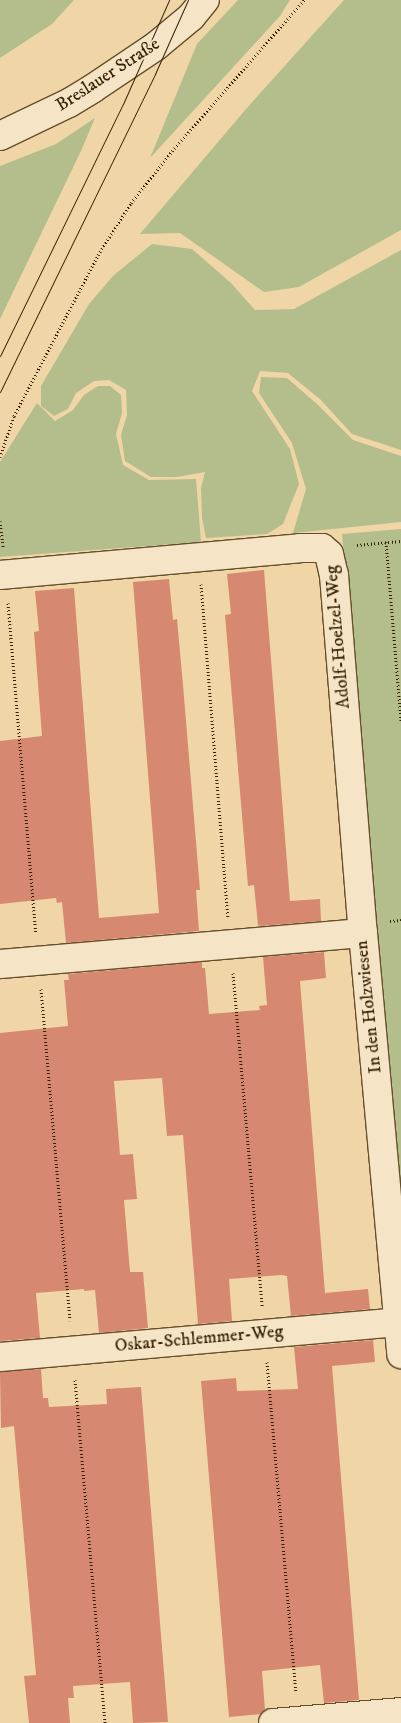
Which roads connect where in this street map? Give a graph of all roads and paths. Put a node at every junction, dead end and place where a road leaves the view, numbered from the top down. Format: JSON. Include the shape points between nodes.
{"nodes":[{"id":1,"x":206,"y":0,"type":"edge"},
{"id":2,"x":304,"y":0,"type":"edge"},
{"id":3,"x":0,"y":136,"type":"edge"},
{"id":4,"x":0,"y":457,"type":"edge"},
{"id":5,"x":401,"y":541,"type":"edge"},
{"id":6,"x":386,"y":542,"type":"junction"},
{"id":7,"x":322,"y":548,"type":"junction"},
{"id":8,"x":199,"y":556,"type":"junction"},
{"id":9,"x":3,"y":575,"type":"edge"},
{"id":10,"x":401,"y":721,"type":"edge"},
{"id":11,"x":363,"y":933,"type":"junction"},
{"id":12,"x":231,"y":944,"type":"junction"},
{"id":13,"x":39,"y":960,"type":"junction"},
{"id":14,"x":0,"y":964,"type":"edge"},
{"id":15,"x":398,"y":1322,"type":"junction"},
{"id":16,"x":264,"y":1334,"type":"junction"},
{"id":17,"x":72,"y":1350,"type":"junction"},
{"id":18,"x":401,"y":1354,"type":"edge"},
{"id":19,"x":0,"y":1357,"type":"edge"},
{"id":20,"x":401,"y":1712,"type":"edge"},
{"id":21,"x":286,"y":1722,"type":"edge"},
{"id":22,"x":105,"y":1723,"type":"edge"}],
"edges":[{"from":1,"to":3,"type":"street","name":"Breslauer Straße","via":[[156,46],[92,89]]},
{"from":2,"to":4,"type":"path","via":[[172,151],[131,203],[98,255],[14,416]]},
{"from":5,"to":6,"type":"path"},
{"from":6,"to":7,"type":"path"},
{"from":6,"to":10,"type":"path"},
{"from":7,"to":8,"type":"street","name":"Adolf-Hoelzel-Weg"},
{"from":7,"to":11,"type":"street","name":"Adolf-Hoelzel-Weg","via":[[329,554],[334,575]]},
{"from":8,"to":9,"type":"street","name":"Adolf-Hoelzel-Weg"},
{"from":8,"to":12,"type":"path"},
{"from":9,"to":13,"type":"path"},
{"from":11,"to":12,"type":"street","name":"In den Holzwiesen"},
{"from":11,"to":15,"type":"street","name":"In den Holzwiesen"},
{"from":12,"to":13,"type":"street","name":"In den Holzwiesen"},
{"from":12,"to":16,"type":"path"},
{"from":13,"to":14,"type":"street","name":"In den Holzwiesen"},
{"from":13,"to":17,"type":"path"},
{"from":15,"to":16,"type":"street","name":"Oskar-Schlemmer-Weg"},
{"from":15,"to":18,"type":"street","name":"In den Holzwiesen"},
{"from":16,"to":17,"type":"street","name":"Oskar-Schlemmer-Weg"},
{"from":16,"to":21,"type":"path"},
{"from":17,"to":19,"type":"street","name":"Oskar-Schlemmer-Weg"},
{"from":17,"to":22,"type":"path"},
{"from":20,"to":21,"type":"street"}]}
